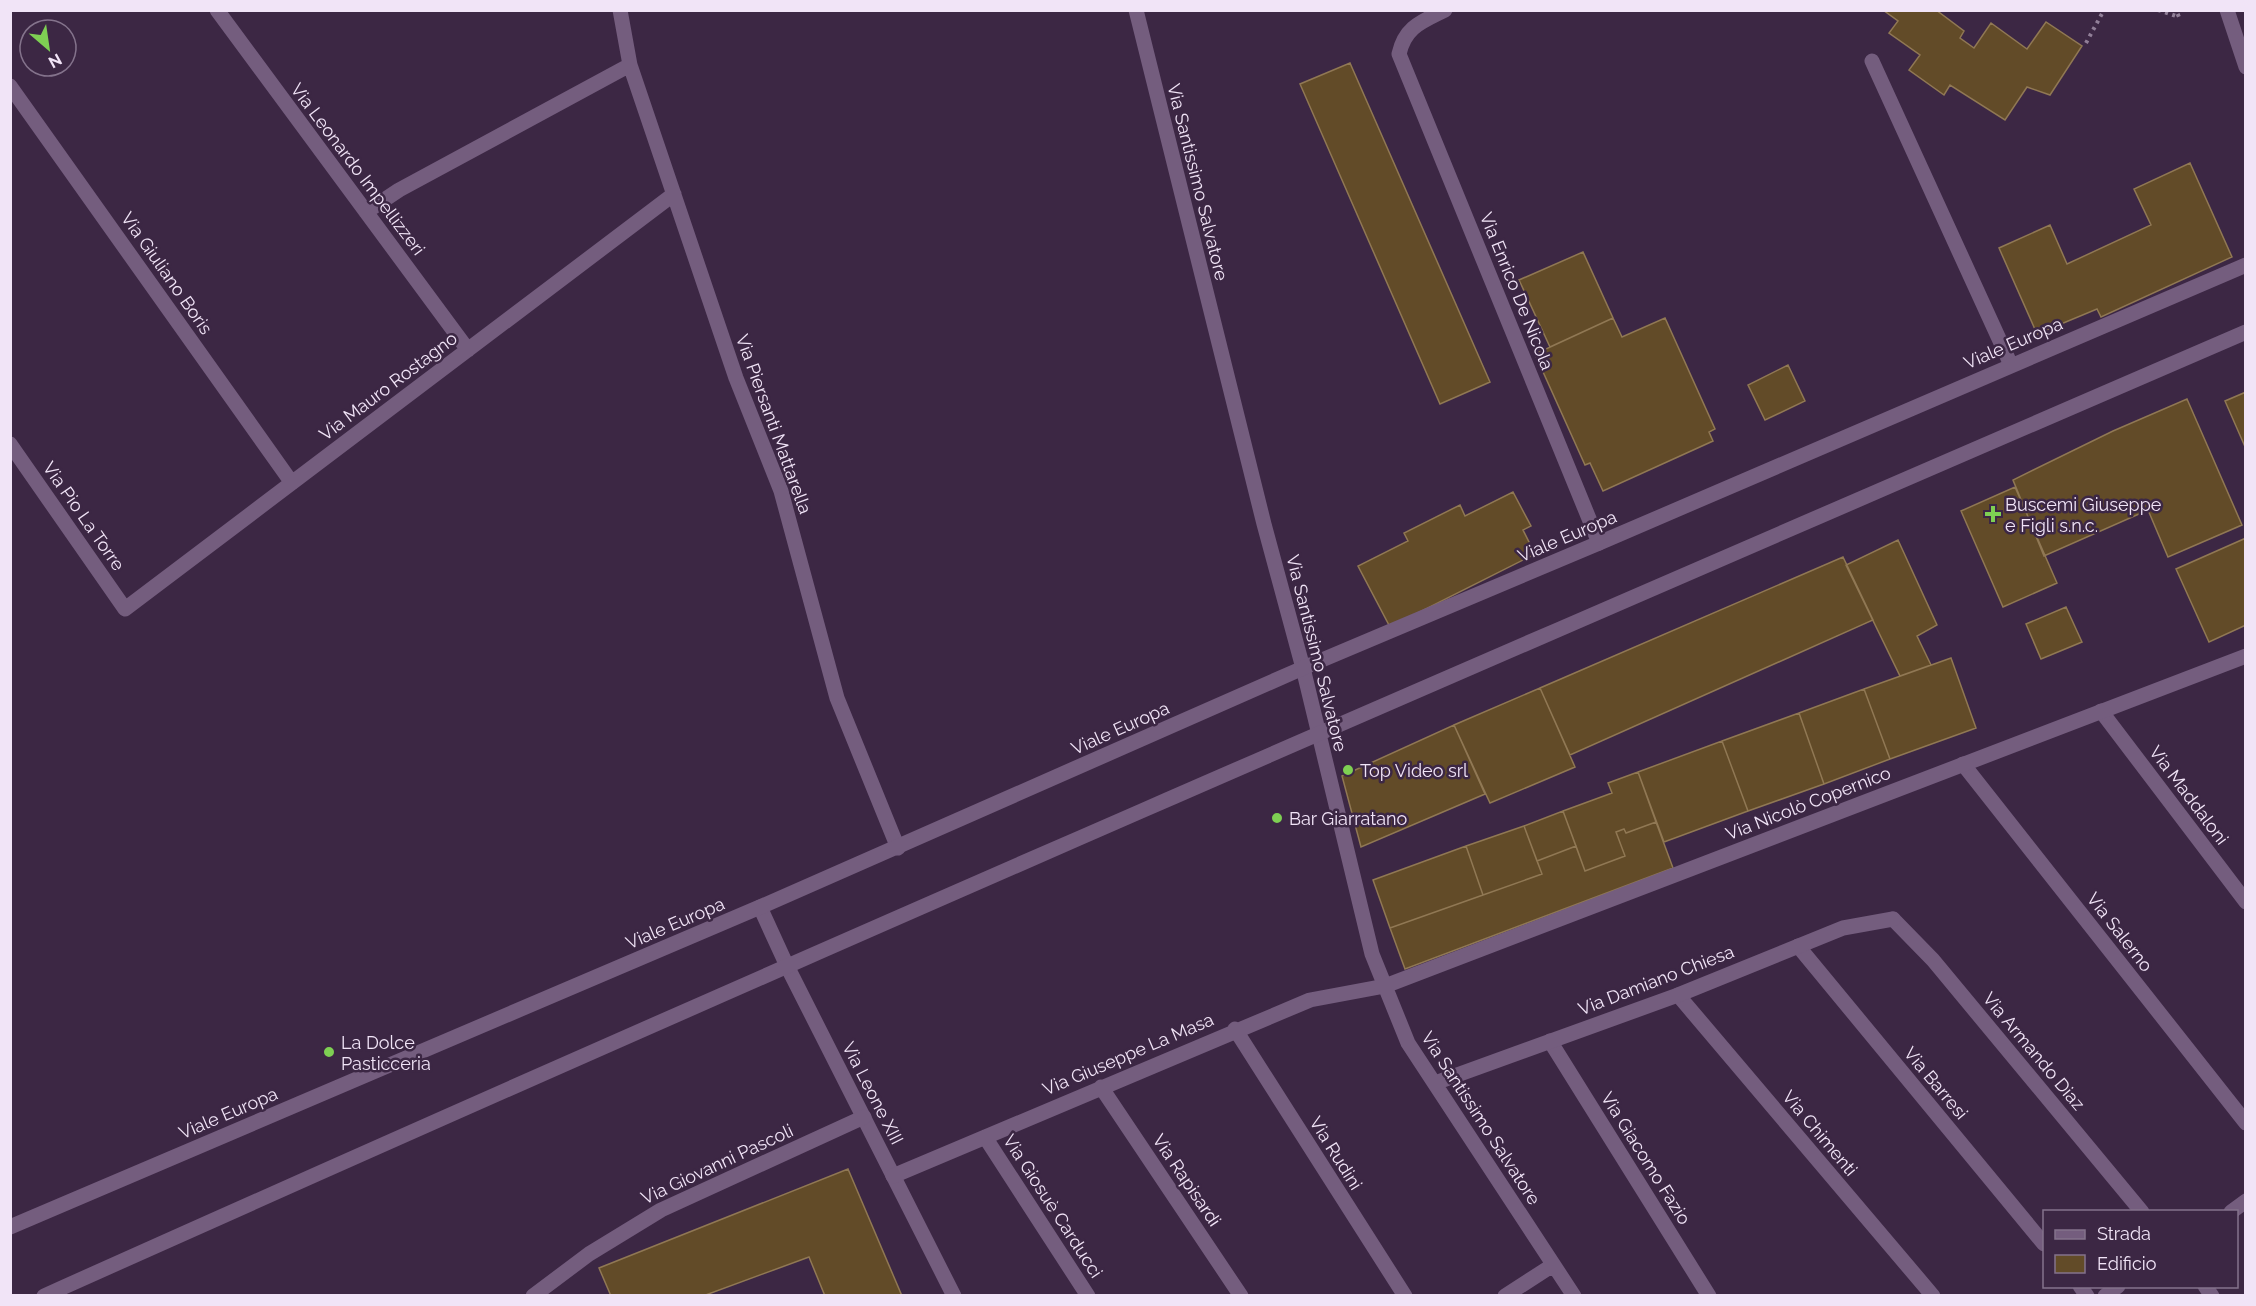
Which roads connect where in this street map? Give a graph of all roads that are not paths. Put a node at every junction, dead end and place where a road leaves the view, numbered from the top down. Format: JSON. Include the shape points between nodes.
{"nodes":[{"id":1,"x":217,"y":10,"type":"edge"},
{"id":2,"x":620,"y":10,"type":"edge"},
{"id":3,"x":1136,"y":10,"type":"edge"},
{"id":4,"x":1445,"y":10,"type":"edge"},
{"id":5,"x":2227,"y":10,"type":"edge"},
{"id":6,"x":1872,"y":61,"type":"dead end"},
{"id":7,"x":630,"y":65,"type":"junction"},
{"id":8,"x":2246,"y":67,"type":"edge"},
{"id":9,"x":10,"y":86,"type":"edge"},
{"id":10,"x":675,"y":194,"type":"junction"},
{"id":11,"x":366,"y":212,"type":"junction"},
{"id":12,"x":2246,"y":265,"type":"edge"},
{"id":13,"x":2246,"y":332,"type":"edge"},
{"id":14,"x":468,"y":350,"type":"junction"},
{"id":15,"x":2011,"y":365,"type":"junction"},
{"id":16,"x":10,"y":444,"type":"edge"},
{"id":17,"x":292,"y":483,"type":"junction"},
{"id":18,"x":1599,"y":543,"type":"junction"},
{"id":19,"x":126,"y":609,"type":"joint"},
{"id":20,"x":2246,"y":656,"type":"edge"},
{"id":21,"x":1303,"y":668,"type":"junction"},
{"id":22,"x":2101,"y":711,"type":"junction"},
{"id":23,"x":1317,"y":733,"type":"junction"},
{"id":24,"x":1963,"y":764,"type":"junction"},
{"id":25,"x":898,"y":848,"type":"junction"},
{"id":26,"x":2246,"y":902,"type":"edge"},
{"id":27,"x":760,"y":907,"type":"junction"},
{"id":28,"x":1893,"y":919,"type":"joint"},
{"id":29,"x":1798,"y":946,"type":"junction"},
{"id":30,"x":787,"y":966,"type":"junction"},
{"id":31,"x":1385,"y":986,"type":"junction"},
{"id":32,"x":1678,"y":995,"type":"junction"},
{"id":33,"x":1235,"y":1029,"type":"junction"},
{"id":34,"x":1550,"y":1041,"type":"junction"},
{"id":35,"x":1435,"y":1083,"type":"junction"},
{"id":36,"x":1101,"y":1087,"type":"junction"},
{"id":37,"x":864,"y":1117,"type":"junction"},
{"id":38,"x":2246,"y":1123,"type":"edge"},
{"id":39,"x":985,"y":1137,"type":"junction"},
{"id":40,"x":893,"y":1176,"type":"junction"},
{"id":41,"x":2140,"y":1210,"type":"edge"},
{"id":42,"x":10,"y":1227,"type":"edge"},
{"id":43,"x":2043,"y":1243,"type":"edge"},
{"id":44,"x":1553,"y":1265,"type":"junction"},
{"id":45,"x":556,"y":1288,"type":"edge"},
{"id":46,"x":44,"y":1296,"type":"edge"},
{"id":47,"x":533,"y":1296,"type":"edge"},
{"id":48,"x":954,"y":1296,"type":"edge"},
{"id":49,"x":1088,"y":1296,"type":"edge"},
{"id":50,"x":1241,"y":1296,"type":"edge"},
{"id":51,"x":1405,"y":1296,"type":"edge"},
{"id":52,"x":1505,"y":1296,"type":"edge"},
{"id":53,"x":1574,"y":1296,"type":"edge"},
{"id":54,"x":1709,"y":1296,"type":"edge"},
{"id":55,"x":1933,"y":1296,"type":"edge"}],
"edges":[{"from":1,"to":11,"type":"street","name":"Via Leonardo Impellizzeri"},
{"from":2,"to":7,"type":"street","name":"Via Piersanti Mattarella"},
{"from":3,"to":21,"type":"street","name":"Via Santissimo Salvatore"},
{"from":4,"to":18,"type":"street","name":"Via Enrico De Nicola","via":[[1419,22],[1403,37],[1399,54]]},
{"from":5,"to":8,"type":"street"},
{"from":6,"to":15,"type":"street"},
{"from":7,"to":10,"type":"street","name":"Via Piersanti Mattarella"},
{"from":7,"to":11,"type":"street","via":[[399,190]]},
{"from":9,"to":17,"type":"street","name":"Via Giuliano Boris"},
{"from":10,"to":14,"type":"street","name":"Via Mauro Rostagno"},
{"from":10,"to":25,"type":"street","name":"Via Piersanti Mattarella","via":[[736,378],[781,491],[837,698]]},
{"from":11,"to":14,"type":"street","name":"Via Leonardo Impellizzeri"},
{"from":12,"to":15,"type":"street","name":"Viale Europa"},
{"from":13,"to":23,"type":"street"},
{"from":14,"to":17,"type":"street","name":"Via Mauro Rostagno"},
{"from":15,"to":18,"type":"street","name":"Viale Europa"},
{"from":16,"to":19,"type":"street","name":"Via Pio La Torre"},
{"from":17,"to":19,"type":"street","name":"Via Mauro Rostagno"},
{"from":18,"to":21,"type":"street","name":"Viale Europa"},
{"from":20,"to":22,"type":"street","name":"Via Nicolò Copernico"},
{"from":21,"to":23,"type":"street","name":"Via Santissimo Salvatore"},
{"from":21,"to":25,"type":"street","name":"Viale Europa"},
{"from":22,"to":24,"type":"street","name":"Via Nicolò Copernico"},
{"from":22,"to":26,"type":"street","name":"Via Maddaloni"},
{"from":23,"to":30,"type":"street"},
{"from":23,"to":31,"type":"street","name":"Via Santissimo Salvatore","via":[[1372,954]]},
{"from":24,"to":31,"type":"street","name":"Via Nicolò Copernico"},
{"from":24,"to":38,"type":"street","name":"Via Salerno"},
{"from":25,"to":27,"type":"street","name":"Viale Europa"},
{"from":27,"to":30,"type":"street","name":"Via Leone XIII"},
{"from":27,"to":42,"type":"street","name":"Viale Europa"},
{"from":28,"to":29,"type":"street","name":"Via Damiano Chiesa","via":[[1843,928]]},
{"from":28,"to":41,"type":"street","name":"Via Armando Diaz","via":[[1933,960]]},
{"from":29,"to":32,"type":"street","name":"Via Damiano Chiesa"},
{"from":29,"to":43,"type":"street","name":"Via Barresi"},
{"from":30,"to":37,"type":"street","name":"Via Leone XIII"},
{"from":30,"to":46,"type":"street"},
{"from":31,"to":33,"type":"street","name":"Via Giuseppe La Masa","via":[[1310,1000]]},
{"from":31,"to":35,"type":"street","name":"Via Santissimo Salvatore","via":[[1408,1043]]},
{"from":32,"to":34,"type":"street","name":"Via Damiano Chiesa"},
{"from":32,"to":55,"type":"street","name":"Via Chimenti"},
{"from":33,"to":36,"type":"street","name":"Via Giuseppe La Masa"},
{"from":33,"to":51,"type":"street","name":"Via Rudini"},
{"from":34,"to":35,"type":"street","name":"Via Damiano Chiesa"},
{"from":34,"to":54,"type":"street","name":"Via Giacomo Fazio"},
{"from":35,"to":44,"type":"street","name":"Via Santissimo Salvatore"},
{"from":36,"to":39,"type":"street","name":"Via Giuseppe La Masa"},
{"from":36,"to":50,"type":"street","name":"Via Rapisardi"},
{"from":37,"to":40,"type":"street","name":"Via Leone XIII"},
{"from":37,"to":45,"type":"street","name":"Via Giovanni Pascoli","via":[[661,1210],[590,1254]]},
{"from":39,"to":40,"type":"street","name":"Via Giuseppe La Masa"},
{"from":39,"to":49,"type":"street","name":"Via Giosuè Carducci"},
{"from":40,"to":48,"type":"street","name":"Via Leone XIII"},
{"from":44,"to":52,"type":"street"},
{"from":44,"to":53,"type":"street","name":"Via Santissimo Salvatore"},
{"from":45,"to":47,"type":"street","name":"Via Giovanni Pascoli"}]}
